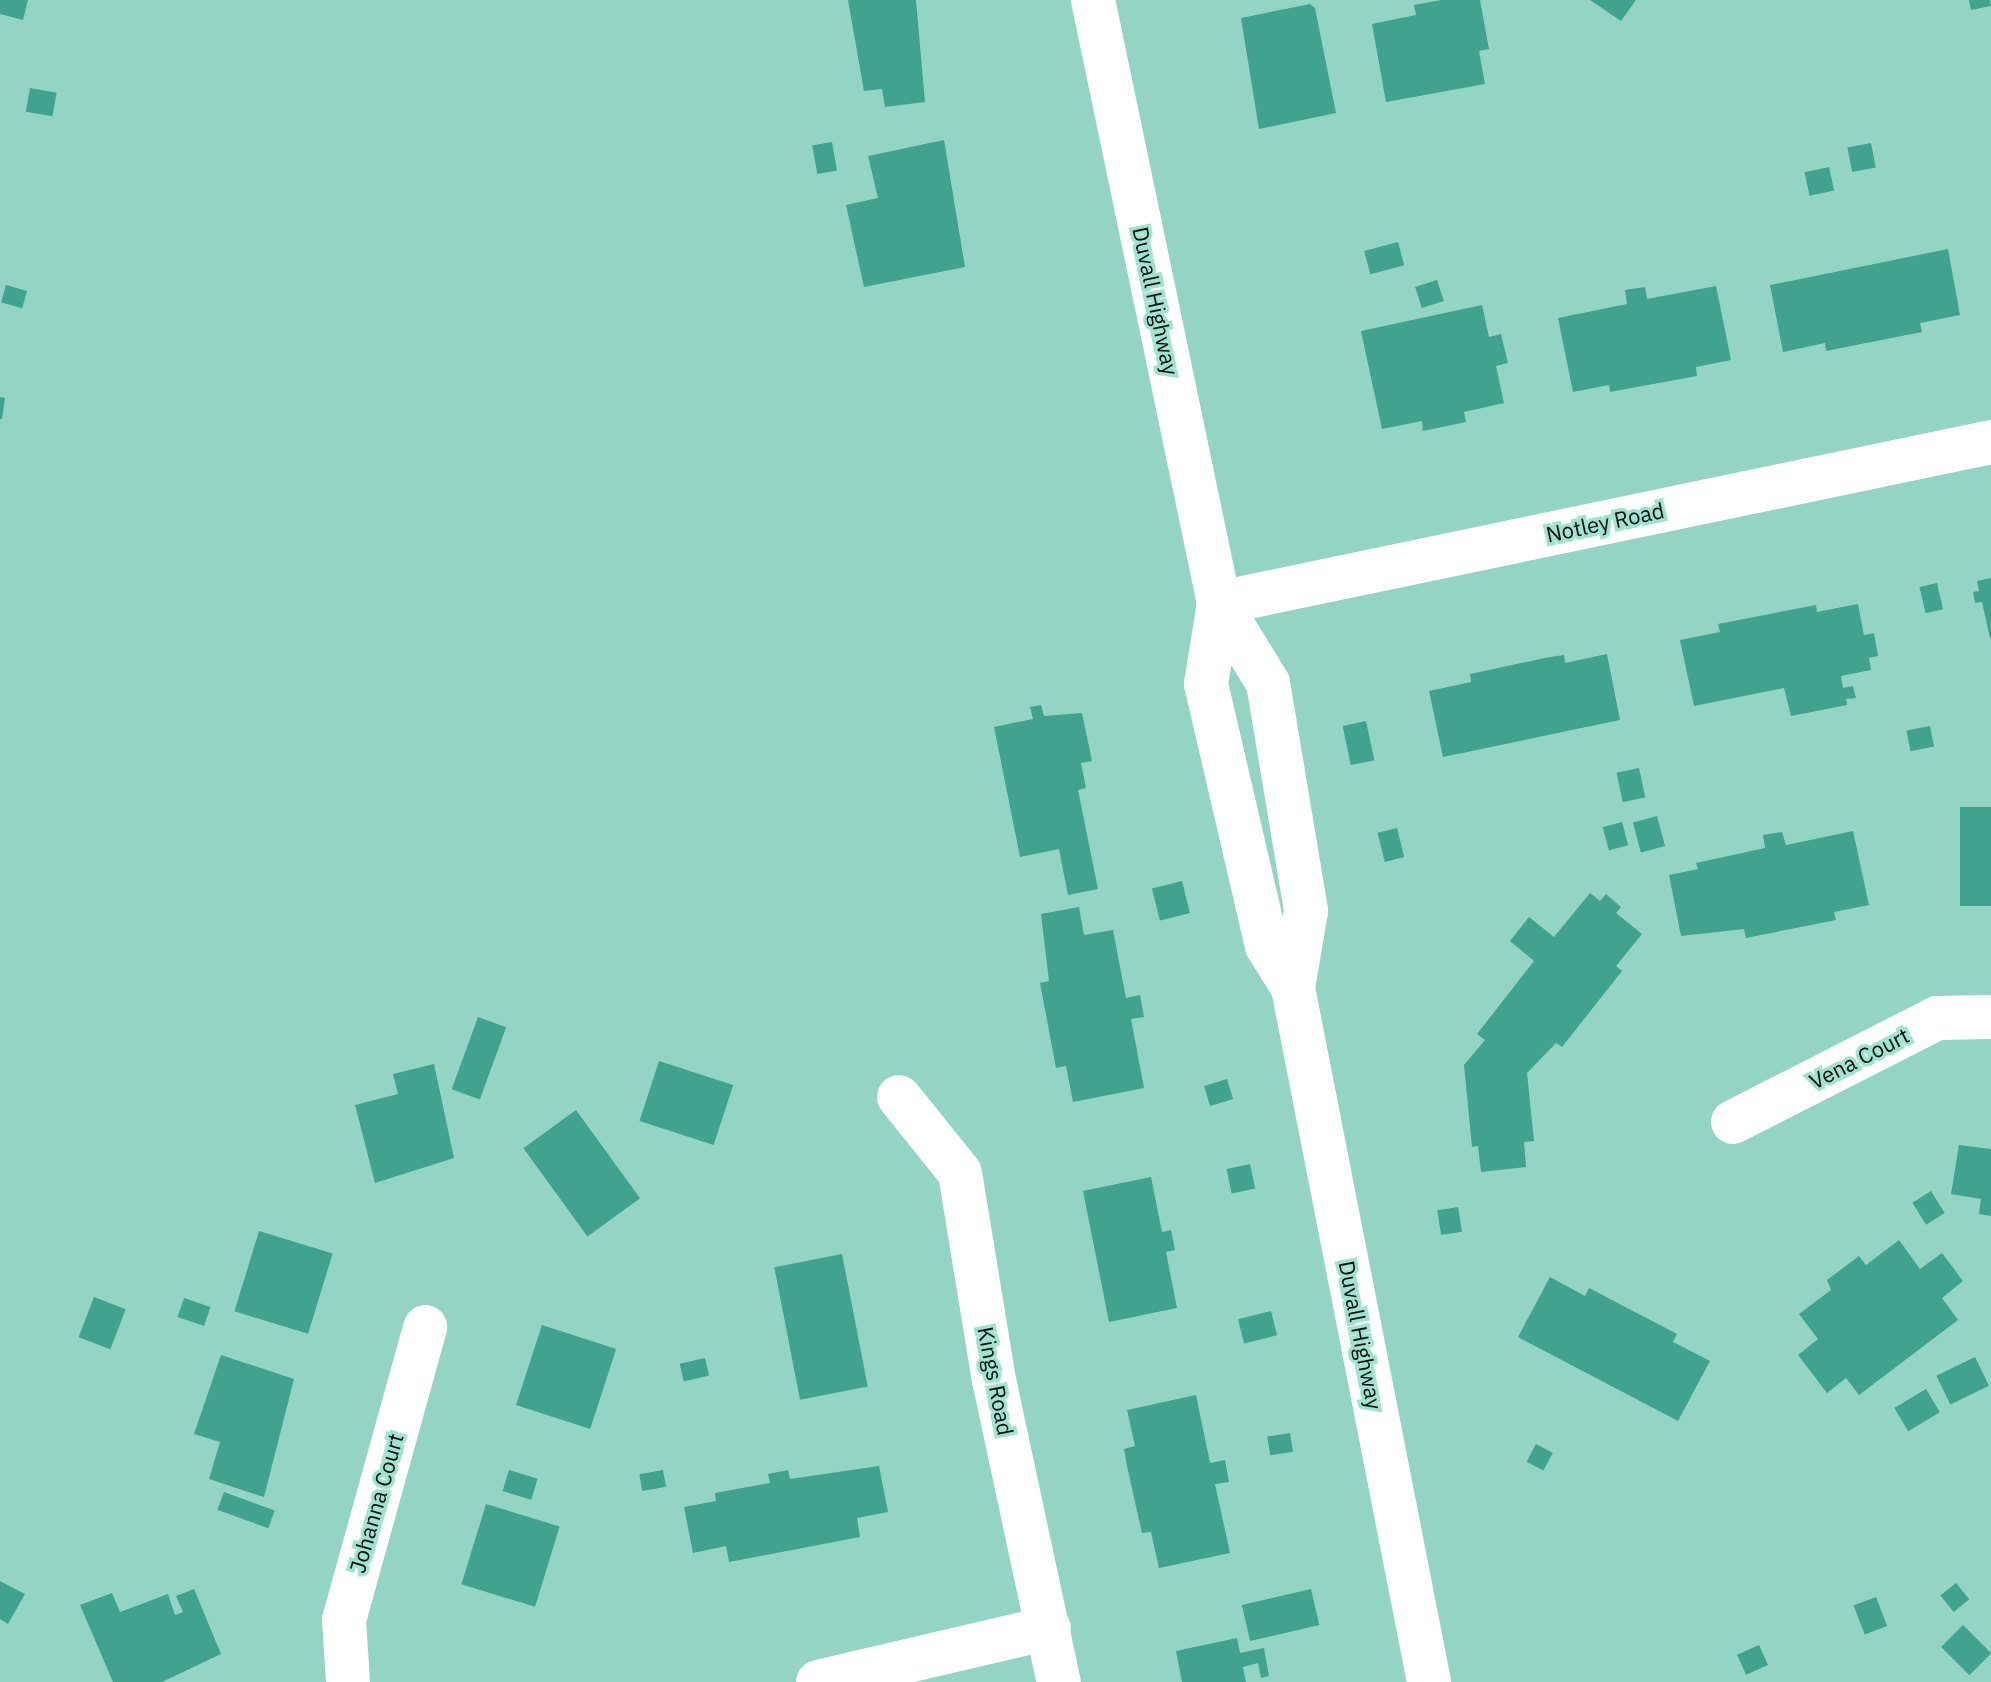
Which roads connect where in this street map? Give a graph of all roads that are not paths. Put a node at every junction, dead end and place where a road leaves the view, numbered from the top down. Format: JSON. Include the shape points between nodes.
{"nodes":[{"id":1,"x":1093,"y":0,"type":"edge"},
{"id":2,"x":1991,"y":442,"type":"edge"},
{"id":3,"x":1219,"y":603,"type":"junction"},
{"id":4,"x":1293,"y":988,"type":"junction"},
{"id":5,"x":1991,"y":1017,"type":"edge"},
{"id":6,"x":899,"y":1097,"type":"dead end"},
{"id":7,"x":1733,"y":1122,"type":"dead end"},
{"id":8,"x":425,"y":1327,"type":"dead end"},
{"id":9,"x":1049,"y":1628,"type":"junction"},
{"id":10,"x":348,"y":1682,"type":"edge"},
{"id":11,"x":818,"y":1682,"type":"edge"},
{"id":12,"x":1059,"y":1682,"type":"edge"},
{"id":13,"x":1429,"y":1682,"type":"edge"}],
"edges":[{"from":1,"to":3,"type":"street","name":"Duvall Highway"},
{"from":2,"to":3,"type":"street","name":"Notley Road"},
{"from":3,"to":4,"type":"street","name":"Duvall Highway","via":[[1206,684],[1267,946]]},
{"from":3,"to":4,"type":"street","name":"Duvall Highway","via":[[1268,683],[1306,911]]},
{"from":4,"to":13,"type":"street","name":"Duvall Highway"},
{"from":5,"to":7,"type":"street","name":"Vena Court","via":[[1937,1018]]},
{"from":6,"to":9,"type":"street","name":"Kings Road","via":[[960,1173],[994,1380]]},
{"from":8,"to":10,"type":"street","name":"Johanna Court","via":[[344,1620]]},
{"from":9,"to":11,"type":"street"},
{"from":9,"to":12,"type":"street","name":"Kings Road"}]}
